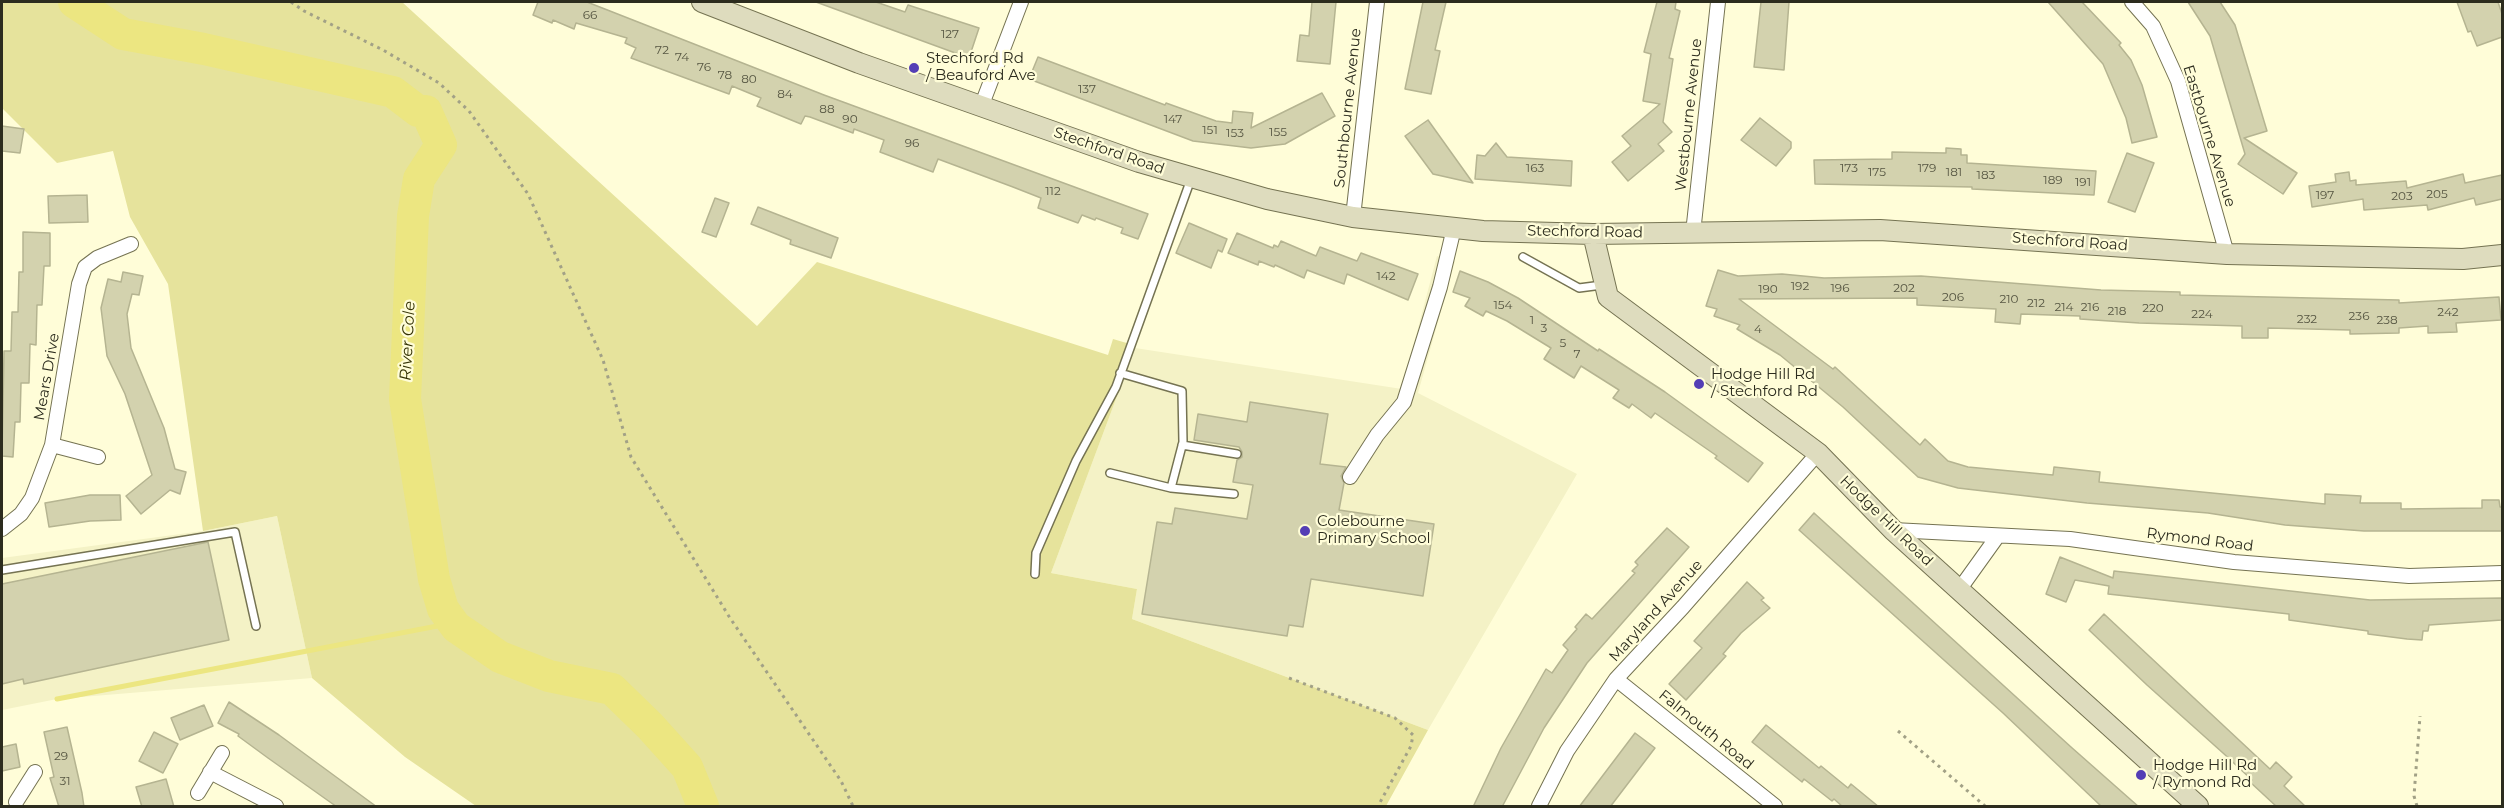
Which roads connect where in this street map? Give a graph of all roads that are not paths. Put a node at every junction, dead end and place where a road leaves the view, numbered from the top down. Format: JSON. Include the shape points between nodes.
{"nodes":[{"id":1,"x":702,"y":2,"type":"edge"},
{"id":2,"x":1021,"y":2,"type":"edge"},
{"id":3,"x":1377,"y":2,"type":"edge"},
{"id":4,"x":1718,"y":2,"type":"edge"},
{"id":5,"x":2132,"y":2,"type":"edge"},
{"id":6,"x":981,"y":107,"type":"junction"},
{"id":7,"x":1191,"y":179,"type":"junction"},
{"id":8,"x":1353,"y":217,"type":"junction"},
{"id":9,"x":1454,"y":228,"type":"junction"},
{"id":10,"x":1693,"y":233,"type":"junction"},
{"id":11,"x":1593,"y":234,"type":"junction"},
{"id":12,"x":131,"y":244,"type":"dead end"},
{"id":13,"x":2227,"y":254,"type":"junction"},
{"id":14,"x":2502,"y":255,"type":"edge"},
{"id":15,"x":1523,"y":256,"type":"dead end"},
{"id":16,"x":1605,"y":285,"type":"junction"},
{"id":17,"x":1120,"y":373,"type":"junction"},
{"id":18,"x":52,"y":445,"type":"junction"},
{"id":19,"x":1182,"y":445,"type":"junction"},
{"id":20,"x":1818,"y":453,"type":"junction"},
{"id":21,"x":1237,"y":454,"type":"dead end"},
{"id":22,"x":98,"y":457,"type":"dead end"},
{"id":23,"x":1110,"y":473,"type":"dead end"},
{"id":24,"x":1350,"y":477,"type":"dead end"},
{"id":25,"x":1171,"y":488,"type":"junction"},
{"id":26,"x":1234,"y":494,"type":"dead end"},
{"id":27,"x":2,"y":529,"type":"edge"},
{"id":28,"x":1893,"y":530,"type":"junction"},
{"id":29,"x":1997,"y":537,"type":"junction"},
{"id":30,"x":2,"y":570,"type":"edge"},
{"id":31,"x":2502,"y":573,"type":"edge"},
{"id":32,"x":1035,"y":574,"type":"dead end"},
{"id":33,"x":1959,"y":590,"type":"junction"},
{"id":34,"x":256,"y":626,"type":"dead end"},
{"id":35,"x":1616,"y":679,"type":"junction"},
{"id":36,"x":222,"y":753,"type":"dead end"},
{"id":37,"x":35,"y":772,"type":"dead end"},
{"id":38,"x":210,"y":772,"type":"junction"},
{"id":39,"x":198,"y":793,"type":"dead end"},
{"id":40,"x":2,"y":796,"type":"edge"},
{"id":41,"x":19,"y":804,"type":"edge"},
{"id":42,"x":276,"y":807,"type":"edge"},
{"id":43,"x":1539,"y":807,"type":"edge"},
{"id":44,"x":1775,"y":807,"type":"edge"},
{"id":45,"x":2198,"y":807,"type":"edge"}],
"edges":[{"from":1,"to":6,"type":"main road","name":"Stechford Road"},
{"from":2,"to":6,"type":"street"},
{"from":3,"to":8,"type":"street","name":"Southbourne Avenue"},
{"from":4,"to":10,"type":"street","name":"Westbourne Avenue"},
{"from":5,"to":13,"type":"street","name":"Eastbourne Avenue","via":[[2153,26],[2178,81]]},
{"from":6,"to":7,"type":"main road","name":"Stechford Road"},
{"from":7,"to":8,"type":"main road","name":"Stechford Road"},
{"from":7,"to":17,"type":"lane"},
{"from":8,"to":9,"type":"main road","name":"Stechford Road"},
{"from":9,"to":11,"type":"main road","name":"Stechford Road"},
{"from":9,"to":24,"type":"street","via":[[1404,402]]},
{"from":10,"to":11,"type":"main road","name":"Stechford Road"},
{"from":10,"to":13,"type":"main road","name":"Stechford Road","via":[[1880,230]]},
{"from":11,"to":16,"type":"main road","name":"Hodge Hill Road"},
{"from":12,"to":18,"type":"street","name":"Mears Drive","via":[[85,267]]},
{"from":13,"to":14,"type":"main road","name":"Stechford Road","via":[[2463,259]]},
{"from":15,"to":16,"type":"lane","via":[[1579,288]]},
{"from":16,"to":20,"type":"main road","name":"Hodge Hill Road","via":[[1608,297]]},
{"from":17,"to":19,"type":"lane","via":[[1182,391]]},
{"from":17,"to":32,"type":"lane","via":[[1036,553]]},
{"from":18,"to":22,"type":"street"},
{"from":18,"to":27,"type":"street","name":"Mears Drive","via":[[32,498],[21,514]]},
{"from":19,"to":21,"type":"lane"},
{"from":19,"to":25,"type":"lane"},
{"from":20,"to":28,"type":"main road","name":"Hodge Hill Road"},
{"from":20,"to":35,"type":"street","name":"Maryland Avenue"},
{"from":23,"to":25,"type":"lane"},
{"from":25,"to":26,"type":"lane"},
{"from":28,"to":29,"type":"street","name":"Rymond Road"},
{"from":28,"to":33,"type":"main road","name":"Hodge Hill Road"},
{"from":29,"to":31,"type":"street","name":"Rymond Road","via":[[2070,540],[2234,562],[2409,576]]},
{"from":29,"to":33,"type":"street"},
{"from":30,"to":34,"type":"lane","via":[[235,532]]},
{"from":33,"to":45,"type":"main road","name":"Hodge Hill Road"},
{"from":35,"to":43,"type":"street","name":"Maryland Avenue","via":[[1567,751]]},
{"from":35,"to":44,"type":"street","name":"Falmouth Road"},
{"from":36,"to":38,"type":"street"},
{"from":37,"to":41,"type":"street"},
{"from":38,"to":39,"type":"street"},
{"from":38,"to":42,"type":"street"},
{"from":40,"to":41,"type":"street"}]}
